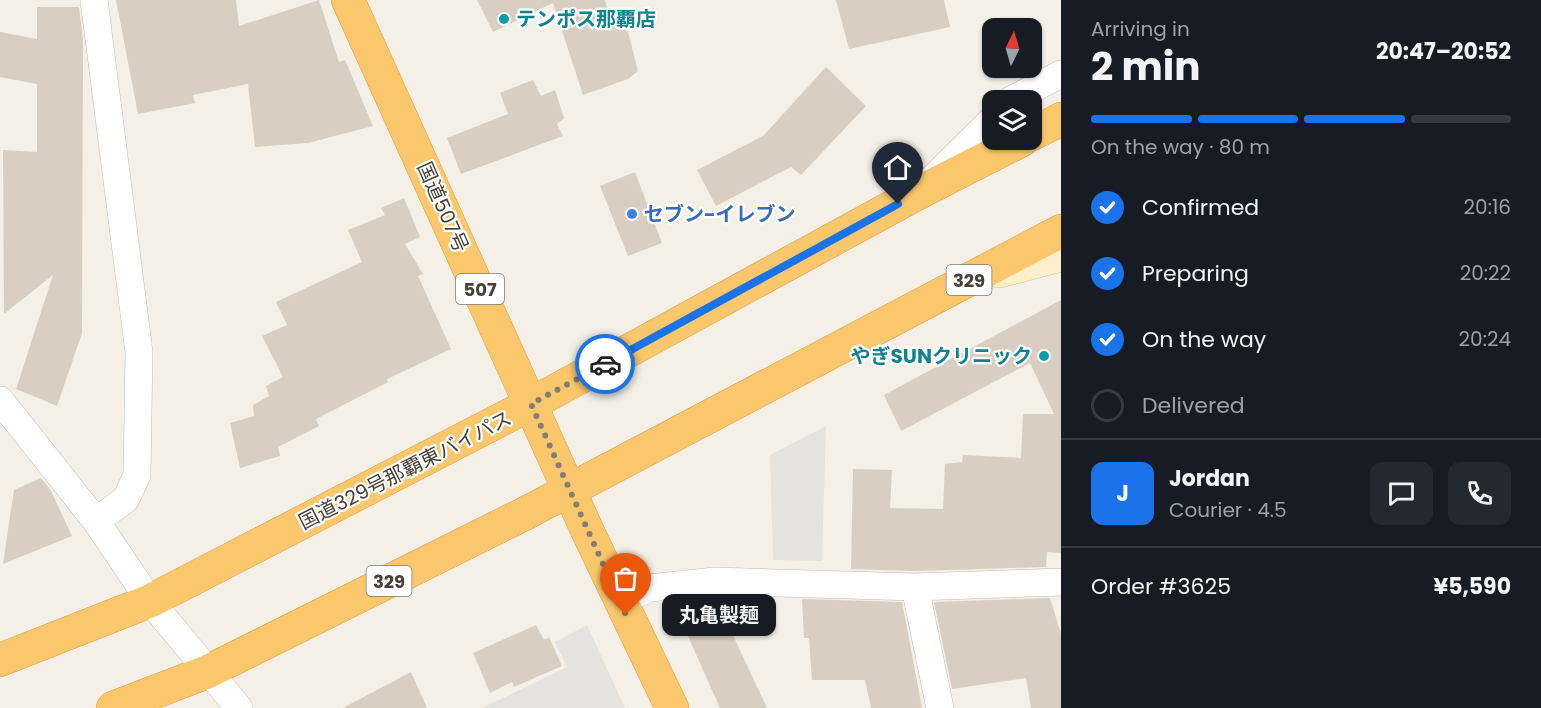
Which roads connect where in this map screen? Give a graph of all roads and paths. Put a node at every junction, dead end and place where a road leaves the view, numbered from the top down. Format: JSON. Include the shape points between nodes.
{"nodes":[{"id":1,"x":94,"y":0,"type":"edge"},
{"id":2,"x":348,"y":0,"type":"edge"},
{"id":3,"x":1061,"y":74,"type":"edge"},
{"id":4,"x":1030,"y":90,"type":"edge"},
{"id":5,"x":1061,"y":119,"type":"edge"},
{"id":6,"x":1042,"y":129,"type":"edge"},
{"id":7,"x":982,"y":130,"type":"edge"},
{"id":8,"x":1002,"y":150,"type":"edge"},
{"id":9,"x":918,"y":193,"type":"junction"},
{"id":10,"x":1061,"y":231,"type":"edge"},
{"id":11,"x":1061,"y":255,"type":"edge"},
{"id":12,"x":973,"y":278,"type":"junction"},
{"id":13,"x":0,"y":400,"type":"edge"},
{"id":14,"x":531,"y":404,"type":"junction"},
{"id":15,"x":570,"y":489,"type":"junction"},
{"id":16,"x":96,"y":521,"type":"junction"},
{"id":17,"x":1061,"y":583,"type":"edge"},
{"id":18,"x":915,"y":587,"type":"junction"},
{"id":19,"x":150,"y":601,"type":"junction"},
{"id":20,"x":620,"y":601,"type":"junction"},
{"id":21,"x":0,"y":660,"type":"edge"},
{"id":22,"x":207,"y":672,"type":"junction"},
{"id":23,"x":113,"y":708,"type":"edge"},
{"id":24,"x":239,"y":708,"type":"edge"},
{"id":25,"x":672,"y":708,"type":"edge"},
{"id":26,"x":940,"y":708,"type":"edge"}],
"edges":[{"from":1,"to":16,"type":"street","via":[[139,352],[137,475],[126,499]]},
{"from":2,"to":14,"type":"highway","name":"国道507号","number":"507"},
{"from":3,"to":4,"type":"street"},
{"from":5,"to":6,"type":"highway"},
{"from":7,"to":9,"type":"street"},
{"from":8,"to":9,"type":"highway","name":"国道329号那覇東バイパス"},
{"from":9,"to":14,"type":"highway","name":"国道329号那覇東バイパス"},
{"from":10,"to":12,"type":"highway","number":"329"},
{"from":11,"to":12,"type":"street"},
{"from":12,"to":15,"type":"highway","number":"329"},
{"from":13,"to":16,"type":"street"},
{"from":14,"to":15,"type":"highway","name":"国道507号","number":"507"},
{"from":14,"to":19,"type":"highway","name":"国道329号那覇東バイパス"},
{"from":15,"to":20,"type":"highway","name":"国道507号","number":"507"},
{"from":15,"to":22,"type":"highway","number":"329"},
{"from":16,"to":19,"type":"street"},
{"from":17,"to":18,"type":"street"},
{"from":18,"to":20,"type":"street","via":[[715,581],[650,588]]},
{"from":18,"to":26,"type":"street"},
{"from":19,"to":21,"type":"highway","name":"国道329号那覇東バイパス"},
{"from":19,"to":22,"type":"street"},
{"from":20,"to":25,"type":"highway","name":"国道507号","number":"507"},
{"from":22,"to":23,"type":"highway","number":"329"},
{"from":22,"to":24,"type":"street"}]}
